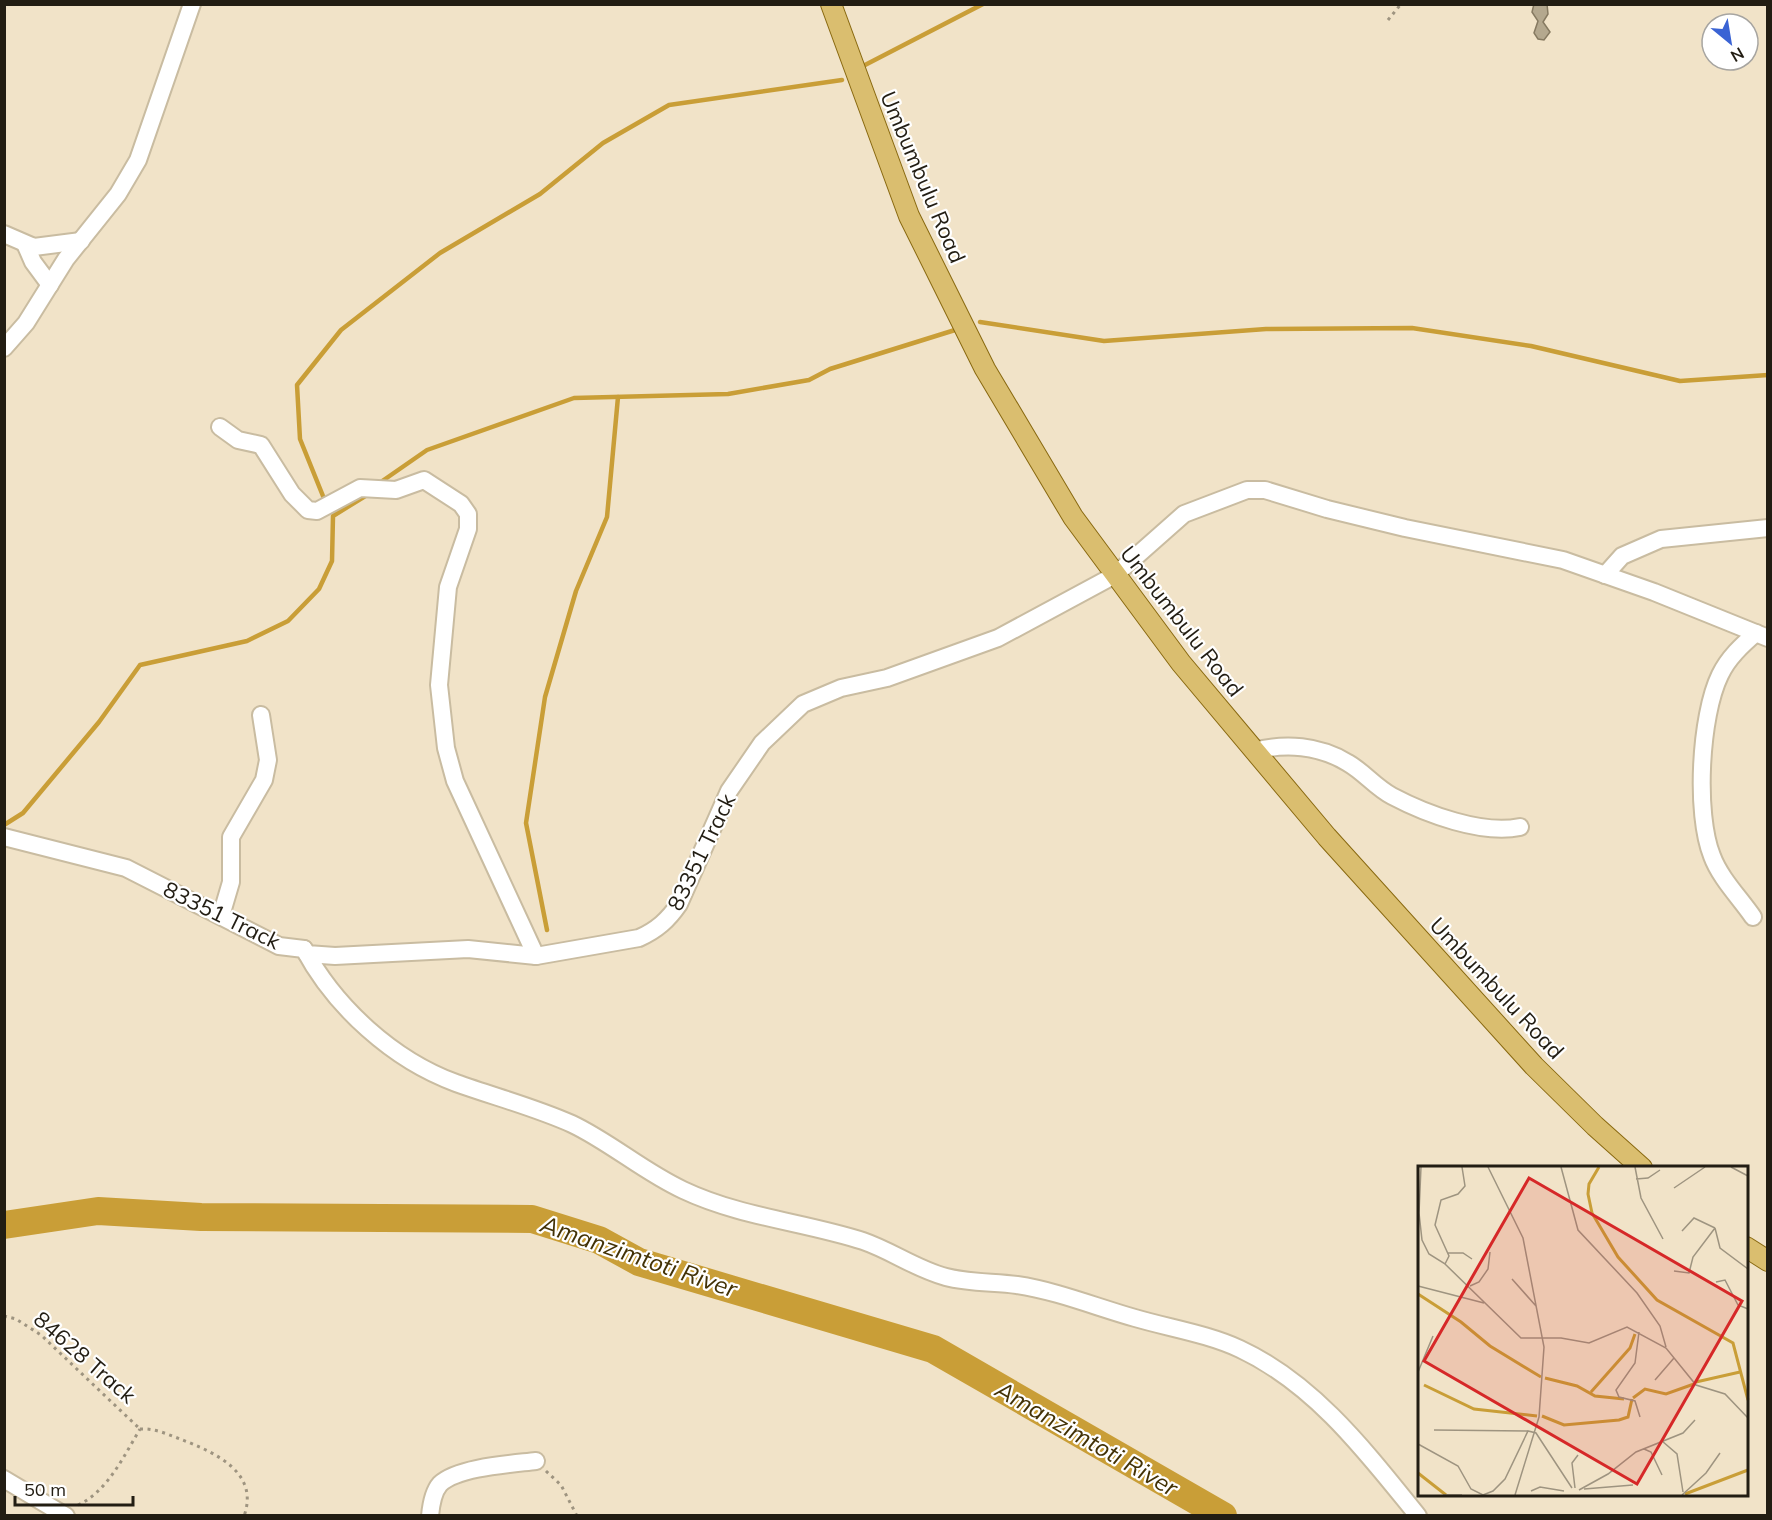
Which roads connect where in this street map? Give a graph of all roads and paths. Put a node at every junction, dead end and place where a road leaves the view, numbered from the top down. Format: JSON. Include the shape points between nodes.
{"nodes":[{"id":1,"x":192,"y":4,"type":"edge"},
{"id":2,"x":831,"y":4,"type":"edge"},
{"id":3,"x":1401,"y":4,"type":"edge"},
{"id":4,"x":1388,"y":20,"type":"dead end"},
{"id":5,"x":4,"y":234,"type":"edge"},
{"id":6,"x":81,"y":241,"type":"junction"},
{"id":7,"x":26,"y":246,"type":"junction"},
{"id":8,"x":50,"y":285,"type":"junction"},
{"id":9,"x":4,"y":348,"type":"edge"},
{"id":10,"x":220,"y":427,"type":"dead end"},
{"id":11,"x":1767,"y":528,"type":"edge"},
{"id":12,"x":1115,"y":575,"type":"junction"},
{"id":13,"x":1605,"y":575,"type":"junction"},
{"id":14,"x":1762,"y":635,"type":"edge"},
{"id":15,"x":261,"y":715,"type":"dead end"},
{"id":16,"x":1254,"y":751,"type":"junction"},
{"id":17,"x":1520,"y":827,"type":"dead end"},
{"id":18,"x":4,"y":837,"type":"edge"},
{"id":19,"x":221,"y":916,"type":"junction"},
{"id":20,"x":1754,"y":917,"type":"dead end"},
{"id":21,"x":304,"y":949,"type":"junction"},
{"id":22,"x":536,"y":956,"type":"junction"},
{"id":23,"x":1641,"y":1166,"type":"edge"},
{"id":24,"x":1748,"y":1248,"type":"edge"},
{"id":25,"x":1767,"y":1261,"type":"edge"},
{"id":26,"x":4,"y":1316,"type":"edge"},
{"id":27,"x":140,"y":1429,"type":"junction"},
{"id":28,"x":536,"y":1461,"type":"joint"},
{"id":29,"x":4,"y":1479,"type":"edge"},
{"id":30,"x":59,"y":1511,"type":"edge"},
{"id":31,"x":244,"y":1515,"type":"edge"},
{"id":32,"x":430,"y":1515,"type":"edge"},
{"id":33,"x":577,"y":1515,"type":"edge"},
{"id":34,"x":1418,"y":1515,"type":"edge"}],
"edges":[{"from":1,"to":6,"type":"street","via":[[138,160],[118,194]]},
{"from":2,"to":12,"type":"main road","name":"Umbumbulu Road","via":[[909,216],[985,369],[1073,517]]},
{"from":3,"to":4,"type":"path"},
{"from":5,"to":7,"type":"street"},
{"from":6,"to":7,"type":"street"},
{"from":6,"to":8,"type":"street"},
{"from":7,"to":8,"type":"street"},
{"from":8,"to":9,"type":"street","via":[[26,323]]},
{"from":10,"to":22,"type":"street","via":[[238,440],[261,445],[292,494],[308,510],[317,511],[360,488],[396,490],[420,480],[430,482],[464,508],[469,521],[448,587],[439,686],[446,747],[455,781]]},
{"from":11,"to":13,"type":"street","via":[[1661,539],[1622,556]]},
{"from":12,"to":13,"type":"street","name":"83351 Track","via":[[1184,514],[1247,490],[1264,490],[1405,528],[1563,560]]},
{"from":12,"to":16,"type":"main road","name":"Umbumbulu Road","via":[[1180,663]]},
{"from":12,"to":22,"type":"street","name":"83351 Track","via":[[998,638],[887,678],[842,687],[803,704],[762,743],[729,791],[669,919],[639,938]]},
{"from":13,"to":14,"type":"street","name":"83351 Track"},
{"from":14,"to":20,"type":"street","via":[[1729,660],[1714,690],[1701,804],[1712,857]]},
{"from":15,"to":19,"type":"street","via":[[268,760],[264,780],[231,837],[231,882]]},
{"from":16,"to":17,"type":"street","via":[[1275,745],[1317,750],[1347,762],[1380,789],[1405,802],[1486,829]]},
{"from":16,"to":23,"type":"main road","name":"Umbumbulu Road","via":[[1534,1066]]},
{"from":18,"to":19,"type":"street","name":"83351 Track","via":[[126,868]]},
{"from":19,"to":21,"type":"street","name":"83351 Track","via":[[279,946]]},
{"from":21,"to":22,"type":"street","name":"83351 Track","via":[[307,954],[335,956],[468,949]]},
{"from":21,"to":34,"type":"street","via":[[320,978],[343,1006],[381,1040],[453,1083],[575,1126],[683,1190],[790,1225],[866,1242],[911,1265],[947,1277],[1017,1285],[1065,1296],[1239,1348],[1279,1371],[1333,1416]]},
{"from":24,"to":25,"type":"main road"},
{"from":26,"to":27,"type":"path","name":"84628 Track","via":[[41,1335]]},
{"from":27,"to":30,"type":"path","via":[[106,1483],[86,1501]]},
{"from":27,"to":31,"type":"path","via":[[153,1429],[226,1460],[241,1476],[249,1503]]},
{"from":28,"to":32,"type":"street","via":[[448,1479],[435,1493]]},
{"from":28,"to":33,"type":"path","via":[[561,1485]]},
{"from":29,"to":30,"type":"street"}]}
